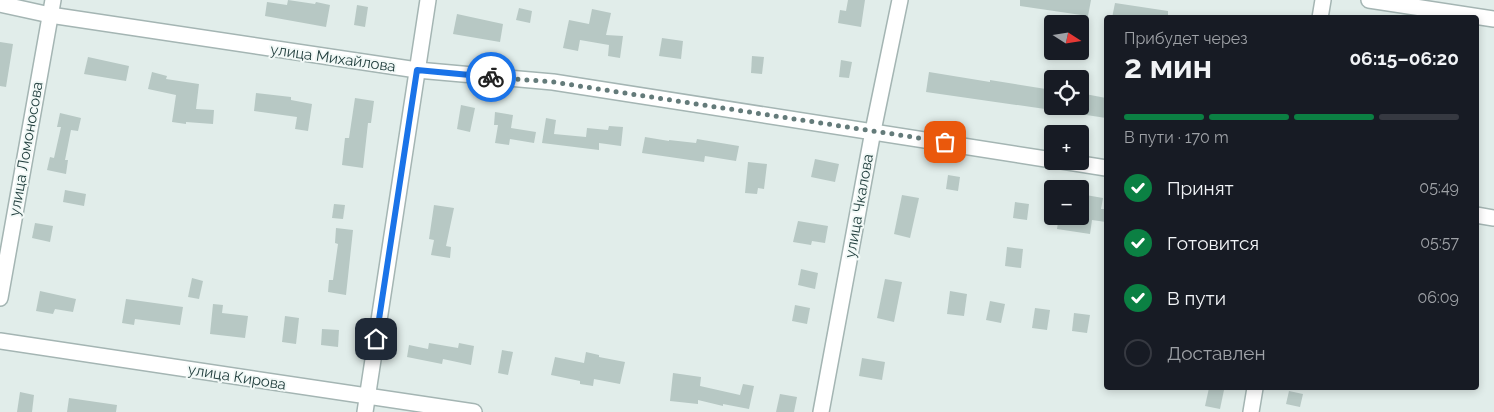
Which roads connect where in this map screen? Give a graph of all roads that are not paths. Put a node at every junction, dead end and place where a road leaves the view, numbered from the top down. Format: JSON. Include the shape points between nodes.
{"nodes":[{"id":1,"x":53,"y":0,"type":"edge"},
{"id":2,"x":428,"y":0,"type":"edge"},
{"id":3,"x":900,"y":0,"type":"edge"},
{"id":4,"x":1323,"y":0,"type":"edge"},
{"id":5,"x":1369,"y":0,"type":"edge"},
{"id":6,"x":0,"y":4,"type":"edge"},
{"id":7,"x":50,"y":15,"type":"junction"},
{"id":8,"x":1320,"y":15,"type":"edge"},
{"id":9,"x":1473,"y":15,"type":"edge"},
{"id":10,"x":1479,"y":16,"type":"edge"},
{"id":11,"x":1494,"y":18,"type":"edge"},
{"id":12,"x":417,"y":70,"type":"junction"},
{"id":13,"x":873,"y":131,"type":"junction"},
{"id":14,"x":1044,"y":159,"type":"edge"},
{"id":15,"x":1089,"y":165,"type":"edge"},
{"id":16,"x":1104,"y":168,"type":"edge"},
{"id":17,"x":1479,"y":216,"type":"edge"},
{"id":18,"x":1494,"y":218,"type":"edge"},
{"id":19,"x":0,"y":298,"type":"edge"},
{"id":20,"x":0,"y":341,"type":"edge"},
{"id":21,"x":1255,"y":390,"type":"edge"},
{"id":22,"x":367,"y":396,"type":"junction"},
{"id":23,"x":365,"y":412,"type":"edge"},
{"id":24,"x":474,"y":412,"type":"edge"},
{"id":25,"x":821,"y":412,"type":"edge"},
{"id":26,"x":1250,"y":412,"type":"edge"}],
"edges":[{"from":1,"to":7,"type":"street","name":"улица Ломоносова"},
{"from":2,"to":12,"type":"street"},
{"from":3,"to":13,"type":"street","name":"улица Чкалова"},
{"from":4,"to":8,"type":"street"},
{"from":5,"to":9,"type":"street"},
{"from":6,"to":7,"type":"street","name":"улица Михайлова"},
{"from":7,"to":12,"type":"street","name":"улица Михайлова"},
{"from":7,"to":19,"type":"street","name":"улица Ломоносова"},
{"from":10,"to":11,"type":"street"},
{"from":12,"to":13,"type":"street","name":"улица Михайлова","via":[[553,82]]},
{"from":12,"to":22,"type":"street"},
{"from":13,"to":14,"type":"street","name":"улица Михайлова"},
{"from":13,"to":25,"type":"street","name":"улица Чкалова"},
{"from":15,"to":16,"type":"street"},
{"from":17,"to":18,"type":"street"},
{"from":20,"to":22,"type":"street","name":"улица Кирова"},
{"from":21,"to":26,"type":"street"},
{"from":22,"to":23,"type":"street"},
{"from":22,"to":24,"type":"street","name":"улица Кирова"}]}
